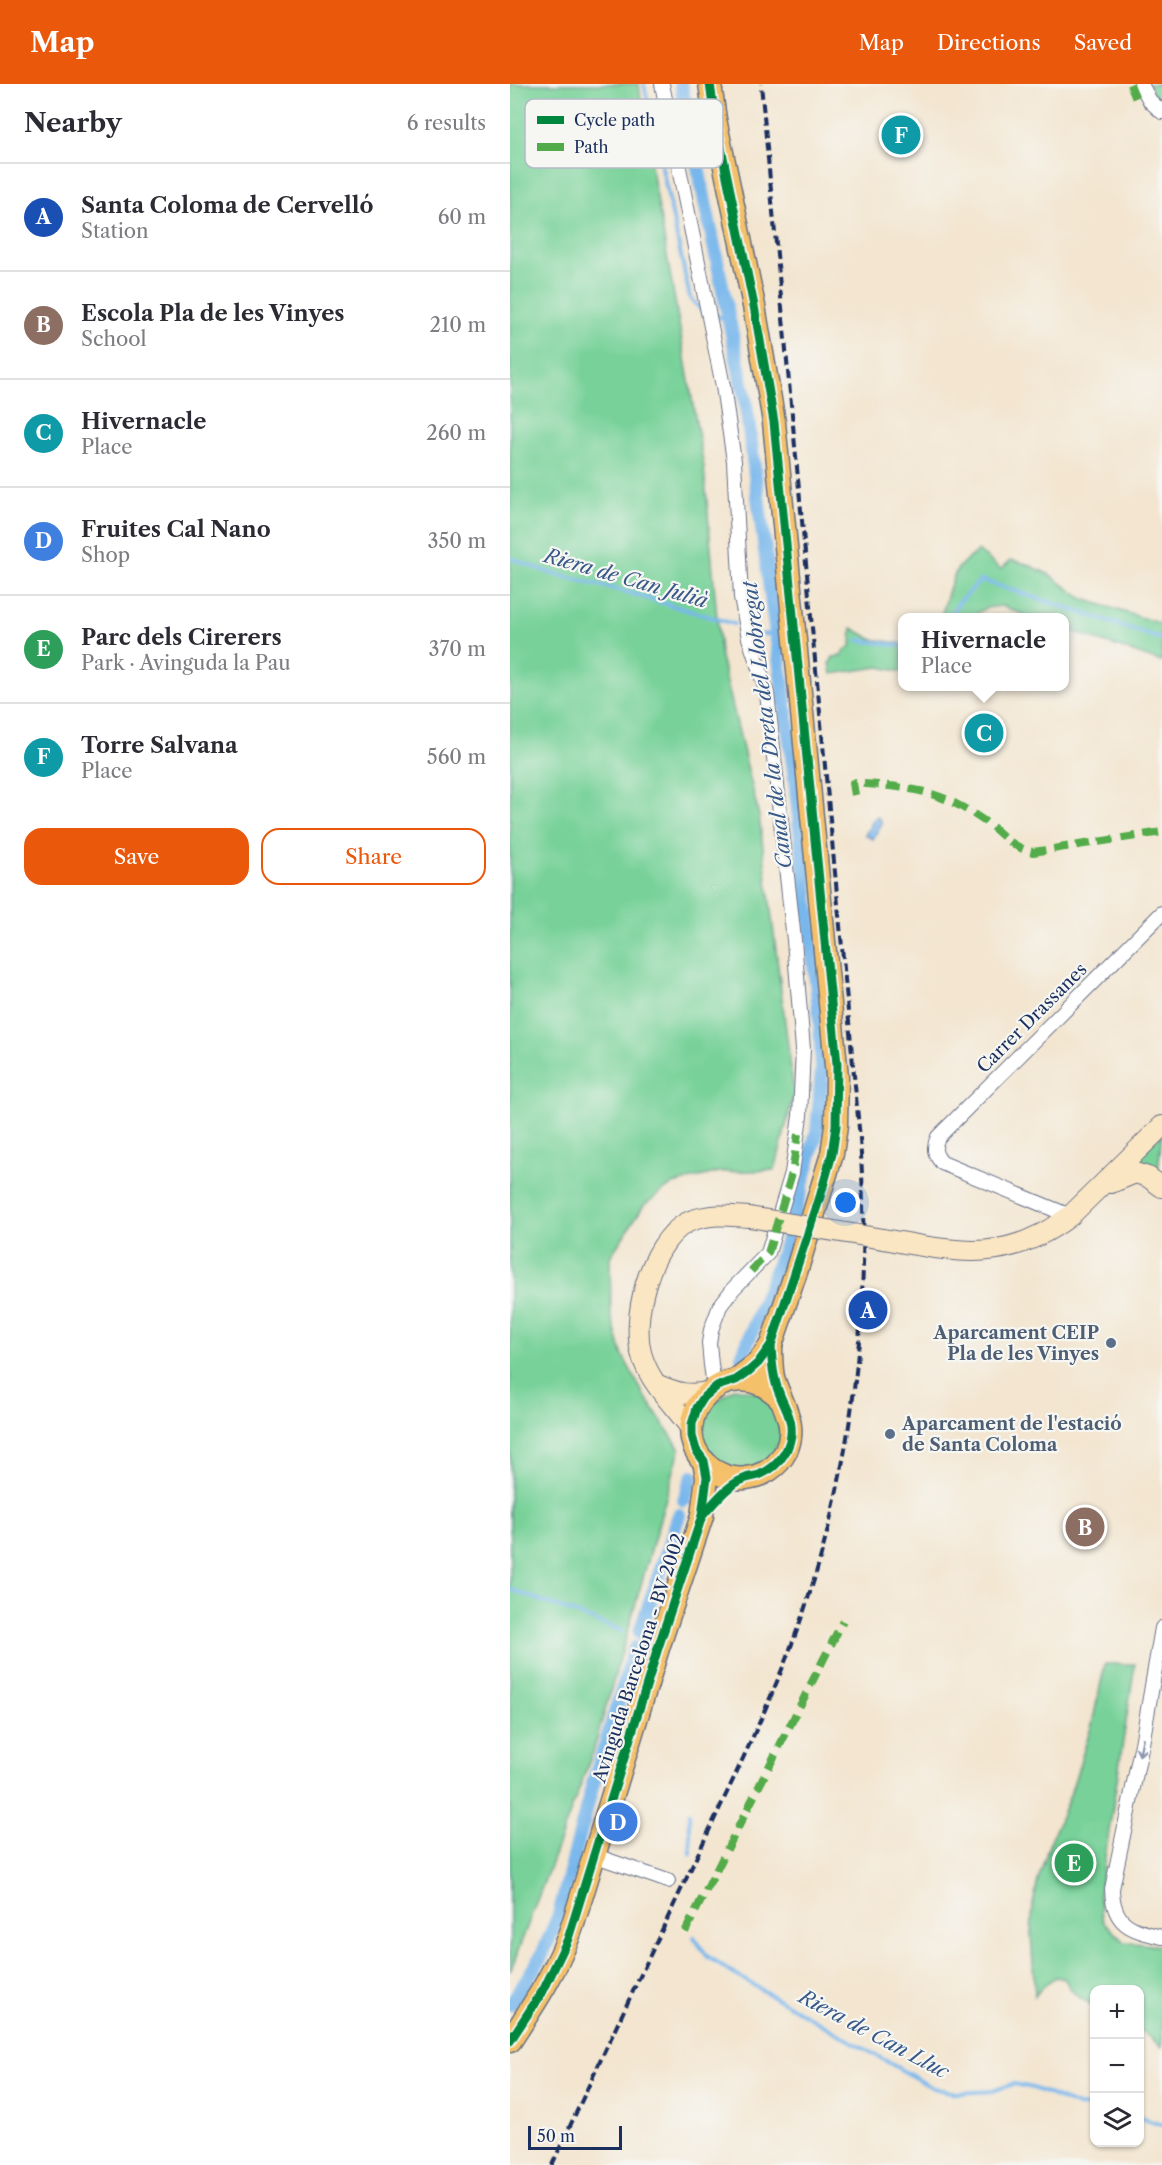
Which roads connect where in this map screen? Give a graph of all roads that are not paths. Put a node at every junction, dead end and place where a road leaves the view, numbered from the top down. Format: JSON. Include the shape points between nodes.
{"nodes":[{"id":1,"x":662,"y":84,"type":"edge"},
{"id":2,"x":710,"y":84,"type":"edge"},
{"id":3,"x":1141,"y":84,"type":"edge"},
{"id":4,"x":665,"y":99,"type":"edge"},
{"id":5,"x":712,"y":99,"type":"edge"},
{"id":6,"x":1162,"y":111,"type":"edge"},
{"id":7,"x":723,"y":157,"type":"edge"},
{"id":8,"x":679,"y":168,"type":"edge"},
{"id":9,"x":1162,"y":913,"type":"edge"},
{"id":10,"x":1162,"y":1126,"type":"edge"},
{"id":11,"x":1162,"y":1187,"type":"edge"},
{"id":12,"x":1098,"y":1190,"type":"junction"},
{"id":13,"x":1070,"y":1216,"type":"junction"},
{"id":14,"x":771,"y":1345,"type":"junction"},
{"id":15,"x":658,"y":1385,"type":"junction"},
{"id":16,"x":721,"y":1385,"type":"junction"},
{"id":17,"x":781,"y":1399,"type":"junction"},
{"id":18,"x":692,"y":1430,"type":"junction"},
{"id":19,"x":704,"y":1461,"type":"junction"},
{"id":20,"x":743,"y":1479,"type":"junction"},
{"id":21,"x":702,"y":1516,"type":"junction"},
{"id":22,"x":1162,"y":1628,"type":"edge"},
{"id":23,"x":593,"y":1855,"type":"junction"},
{"id":24,"x":668,"y":1881,"type":"dead end"},
{"id":25,"x":1162,"y":1937,"type":"edge"},
{"id":26,"x":510,"y":2041,"type":"edge"}],
"edges":[{"from":1,"to":4,"type":"street"},
{"from":2,"to":5,"type":"main road"},
{"from":3,"to":6,"type":"street","via":[[1150,101]]},
{"from":7,"to":14,"type":"main road","via":[[774,422],[837,1076],[832,1154]]},
{"from":8,"to":16,"type":"street","via":[[733,451],[741,597],[767,693],[803,1049],[792,1173],[768,1253],[720,1306],[711,1330],[713,1378]]},
{"from":9,"to":13,"type":"street","name":"Carrer Drassanes","via":[[934,1144],[942,1163],[951,1168]]},
{"from":10,"to":12,"type":"street"},
{"from":11,"to":12,"type":"street","via":[[1135,1173]]},
{"from":12,"to":13,"type":"street"},
{"from":13,"to":15,"type":"street","bridge":true,"via":[[1025,1244],[997,1251],[948,1250],[749,1217],[717,1215],[695,1219],[671,1234],[656,1256],[645,1292],[639,1334],[642,1358]]},
{"from":14,"to":16,"type":"main road","via":[[758,1363]]},
{"from":14,"to":17,"type":"main road","via":[[773,1376]]},
{"from":15,"to":16,"type":"street","via":[[682,1395],[696,1395]]},
{"from":15,"to":18,"type":"street"},
{"from":16,"to":17,"type":"main road","via":[[759,1383]]},
{"from":16,"to":18,"type":"main road","via":[[697,1408]]},
{"from":17,"to":20,"type":"main road","via":[[791,1426],[785,1454],[768,1471]]},
{"from":18,"to":19,"type":"main road","via":[[696,1450]]},
{"from":19,"to":20,"type":"main road","via":[[720,1474]]},
{"from":19,"to":21,"type":"main road","name":"Avinguda Barcelona - BV 2002","via":[[707,1477]]},
{"from":20,"to":21,"type":"main road"},
{"from":21,"to":23,"type":"main road","name":"Avinguda Barcelona - BV 2002"},
{"from":22,"to":25,"type":"street","one_way":true,"via":[[1112,1889],[1120,1917],[1132,1929]]},
{"from":23,"to":24,"type":"street"},
{"from":23,"to":26,"type":"main road","name":"Avinguda Barcelona - BV 2002","via":[[563,1952]]}]}
